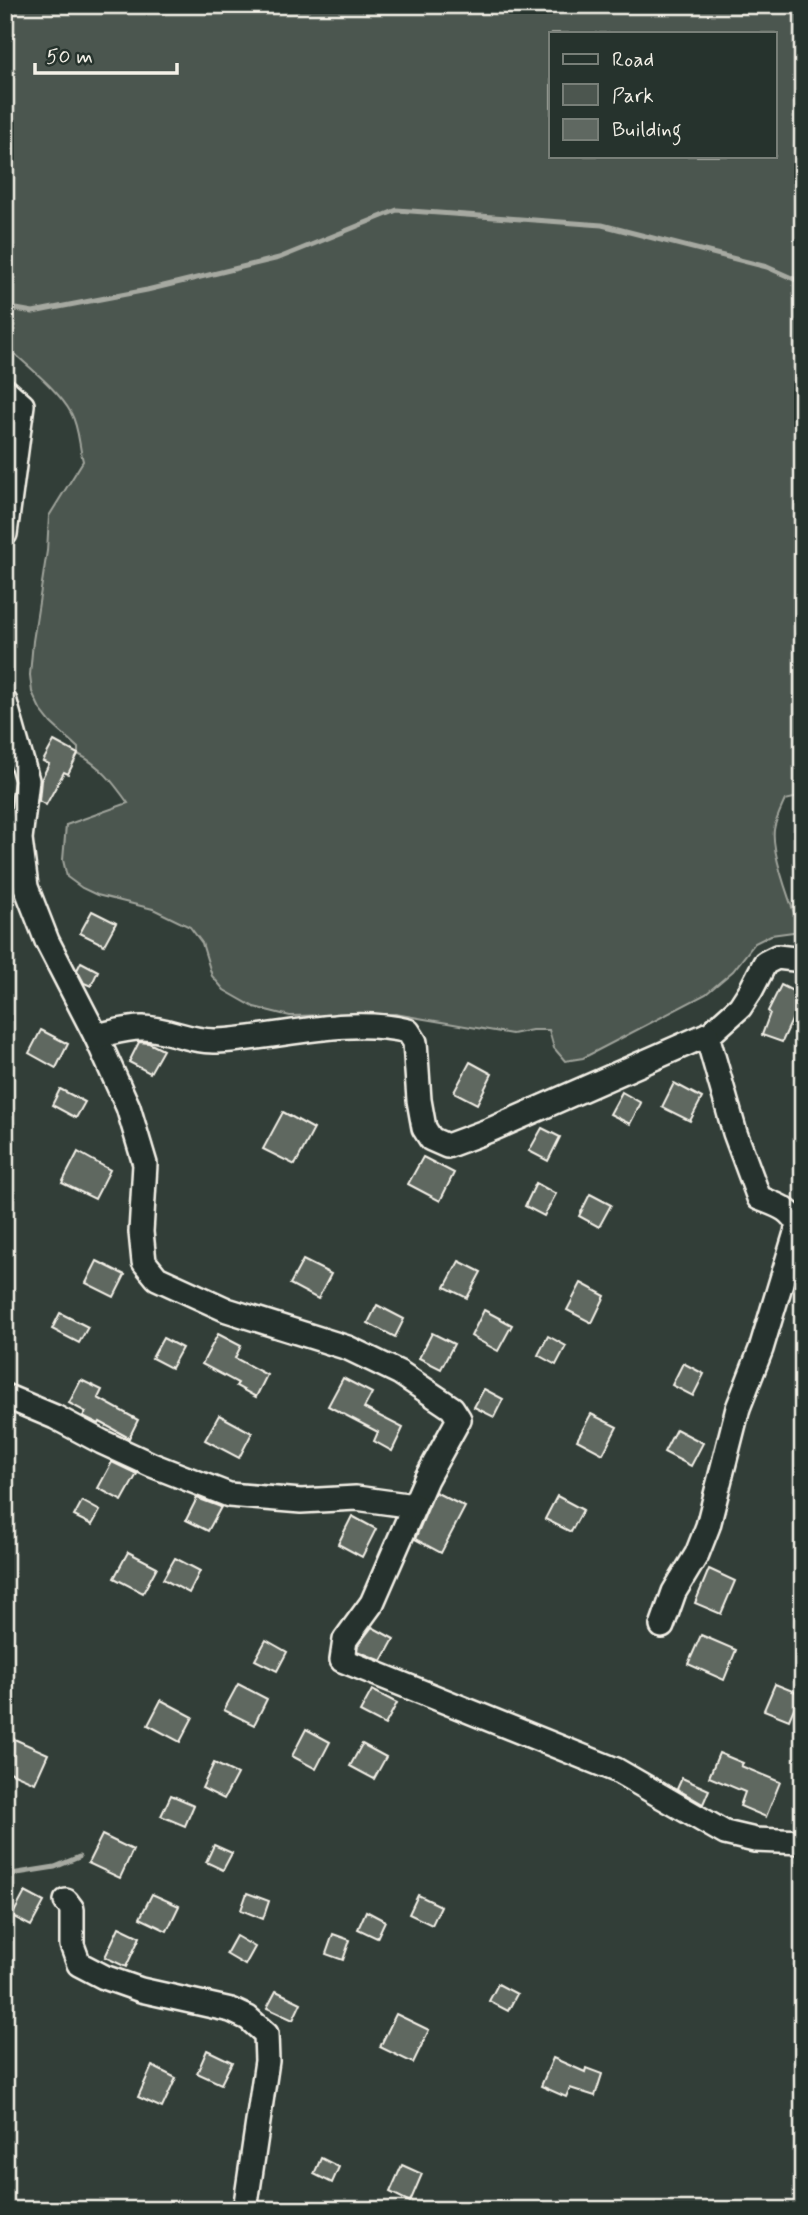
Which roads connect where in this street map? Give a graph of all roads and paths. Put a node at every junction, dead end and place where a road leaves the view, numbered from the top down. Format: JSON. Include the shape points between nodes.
{"nodes":[{"id":1,"x":5,"y":390,"type":"edge"},
{"id":2,"x":5,"y":534,"type":"edge"},
{"id":3,"x":5,"y":702,"type":"edge"},
{"id":4,"x":803,"y":960,"type":"edge"},
{"id":5,"x":707,"y":1035,"type":"junction"},
{"id":6,"x":96,"y":1036,"type":"junction"},
{"id":7,"x":5,"y":1396,"type":"edge"},
{"id":8,"x":414,"y":1506,"type":"junction"},
{"id":9,"x":662,"y":1626,"type":"dead end"},
{"id":10,"x":803,"y":1842,"type":"edge"},
{"id":11,"x":66,"y":1901,"type":"dead end"},
{"id":12,"x":246,"y":2210,"type":"edge"}],
"edges":[{"from":1,"to":2,"type":"street","via":[[22,405]]},
{"from":3,"to":6,"type":"street","via":[[27,780],[20,839],[26,887],[47,941]]},
{"from":4,"to":5,"type":"street","via":[[777,957],[765,963],[740,1007]]},
{"from":5,"to":6,"type":"street","via":[[447,1146],[431,1139],[424,1128],[415,1042],[408,1031],[345,1026],[215,1041],[142,1028]]},
{"from":5,"to":9,"type":"street","via":[[759,1198],[784,1208],[798,1226],[738,1408],[708,1526]]},
{"from":6,"to":8,"type":"street","via":[[128,1107],[145,1164],[144,1262],[157,1278],[227,1310],[348,1348],[400,1373],[452,1408],[459,1419]]},
{"from":7,"to":8,"type":"street","via":[[152,1465],[229,1495],[301,1501],[356,1498]]},
{"from":8,"to":10,"type":"street","via":[[372,1603],[345,1640],[342,1660],[616,1770],[725,1833],[755,1840]]},
{"from":11,"to":12,"type":"street","via":[[72,1909],[72,1945],[79,1964],[141,1990],[231,2010],[266,2034],[267,2061]]}]}
